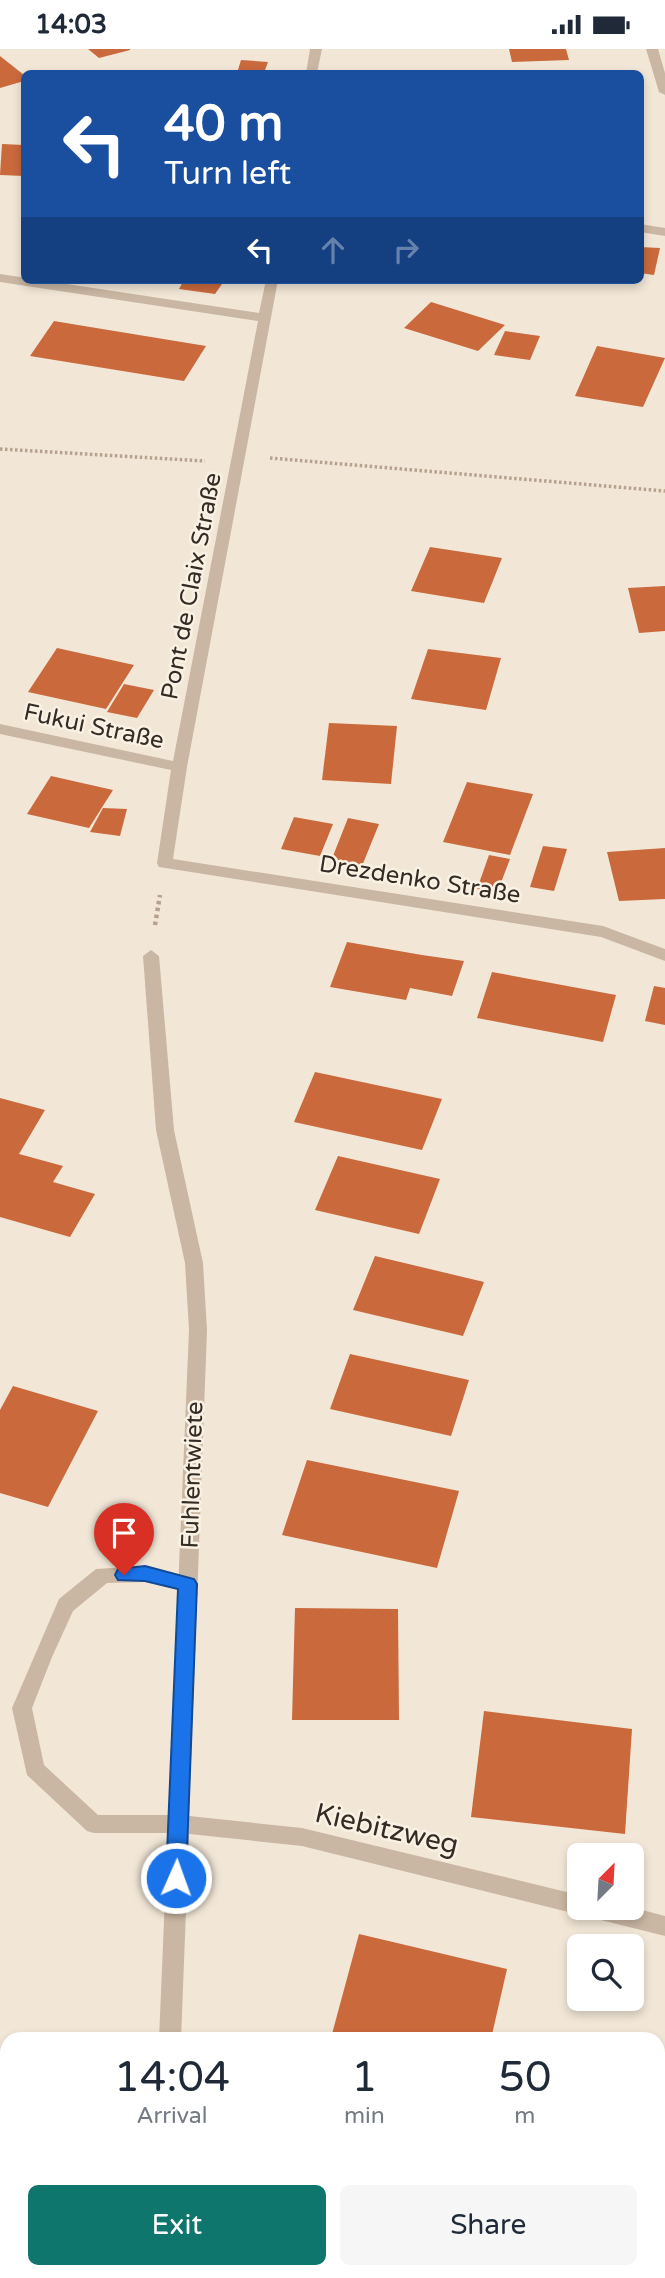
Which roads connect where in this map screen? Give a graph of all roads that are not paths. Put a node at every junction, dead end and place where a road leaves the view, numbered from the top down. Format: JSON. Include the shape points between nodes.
{"nodes":[{"id":1,"x":316,"y":49,"type":"edge"},
{"id":2,"x":652,"y":49,"type":"edge"},
{"id":3,"x":312,"y":70,"type":"edge"},
{"id":4,"x":665,"y":92,"type":"edge"},
{"id":5,"x":644,"y":229,"type":"edge"},
{"id":6,"x":665,"y":232,"type":"edge"},
{"id":7,"x":0,"y":278,"type":"edge"},
{"id":8,"x":21,"y":281,"type":"edge"},
{"id":9,"x":40,"y":284,"type":"edge"},
{"id":10,"x":271,"y":284,"type":"edge"},
{"id":11,"x":264,"y":318,"type":"junction"},
{"id":12,"x":0,"y":729,"type":"edge"},
{"id":13,"x":179,"y":767,"type":"junction"},
{"id":14,"x":165,"y":863,"type":"joint"},
{"id":15,"x":665,"y":955,"type":"edge"},
{"id":16,"x":151,"y":956,"type":"road end"},
{"id":17,"x":188,"y":1584,"type":"junction"},
{"id":18,"x":178,"y":1824,"type":"junction"},
{"id":19,"x":567,"y":1902,"type":"edge"},
{"id":20,"x":641,"y":1920,"type":"edge"},
{"id":21,"x":665,"y":1926,"type":"edge"},
{"id":22,"x":170,"y":2032,"type":"edge"}],
"edges":[{"from":1,"to":3,"type":"street"},
{"from":2,"to":4,"type":"street"},
{"from":5,"to":6,"type":"street"},
{"from":7,"to":8,"type":"street"},
{"from":9,"to":11,"type":"street"},
{"from":10,"to":11,"type":"street","name":"Pont de Claix Straße"},
{"from":11,"to":13,"type":"street","name":"Pont de Claix Straße"},
{"from":12,"to":13,"type":"street","name":"Fukui Straße"},
{"from":13,"to":14,"type":"street","name":"Pont de Claix Straße"},
{"from":14,"to":15,"type":"street","name":"Drezdenko Straße","via":[[603,932]]},
{"from":16,"to":17,"type":"street","name":"Fuhlentwiete","via":[[165,1130],[195,1276],[198,1330]]},
{"from":17,"to":18,"type":"street","name":"Fuhlentwiete"},
{"from":17,"to":18,"type":"street","name":"Kiebitzweg","via":[[145,1574],[103,1576],[66,1605],[22,1707],[34,1769],[94,1825]]},
{"from":18,"to":19,"type":"street","name":"Kiebitzweg","via":[[302,1837]]},
{"from":18,"to":22,"type":"street","name":"Fuhlentwiete"},
{"from":20,"to":21,"type":"street"}]}
